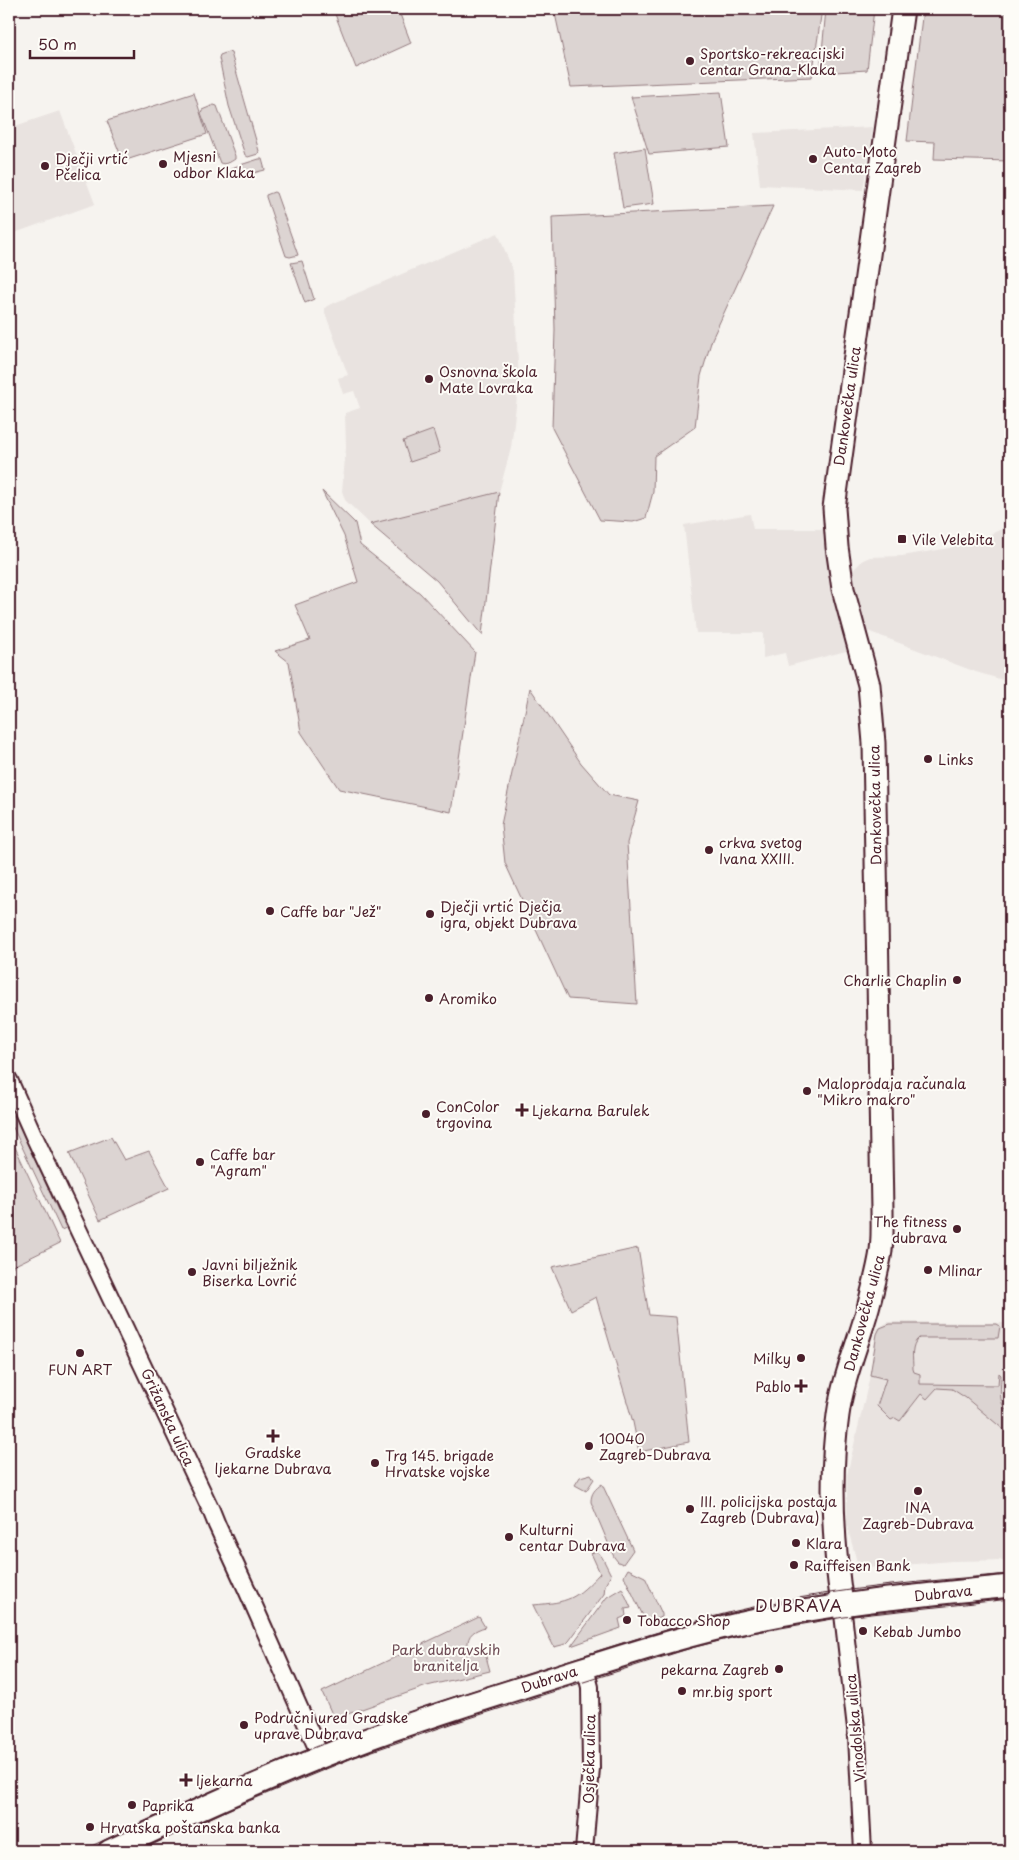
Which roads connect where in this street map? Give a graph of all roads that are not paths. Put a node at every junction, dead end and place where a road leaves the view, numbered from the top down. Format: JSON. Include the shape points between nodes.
{"nodes":[{"id":1,"x":902,"y":9,"type":"edge"},
{"id":2,"x":9,"y":1080,"type":"edge"},
{"id":3,"x":1010,"y":1586,"type":"edge"},
{"id":4,"x":842,"y":1605,"type":"junction"},
{"id":5,"x":585,"y":1668,"type":"junction"},
{"id":6,"x":321,"y":1757,"type":"junction"},
{"id":7,"x":109,"y":1851,"type":"edge"},
{"id":8,"x":584,"y":1851,"type":"edge"},
{"id":9,"x":863,"y":1851,"type":"edge"}],
"edges":[{"from":1,"to":4,"type":"main road","name":"Dankovečka ulica","via":[[834,508],[843,589],[872,706],[882,1211],[880,1255],[842,1394],[836,1428],[834,1534]]},
{"from":2,"to":6,"type":"street","name":"Grižanska ulica","via":[[207,1501]]},
{"from":3,"to":4,"type":"main road","name":"Dubrava"},
{"from":4,"to":5,"type":"main road","name":"Dubrava","via":[[724,1627]]},
{"from":4,"to":9,"type":"street","name":"Vinodolska ulica","via":[[857,1737]]},
{"from":5,"to":6,"type":"main road","name":"Dubrava","via":[[397,1728]]},
{"from":5,"to":8,"type":"street","name":"Osječka ulica","via":[[590,1687],[591,1768]]},
{"from":6,"to":7,"type":"main road","name":"Dubrava"}]}
